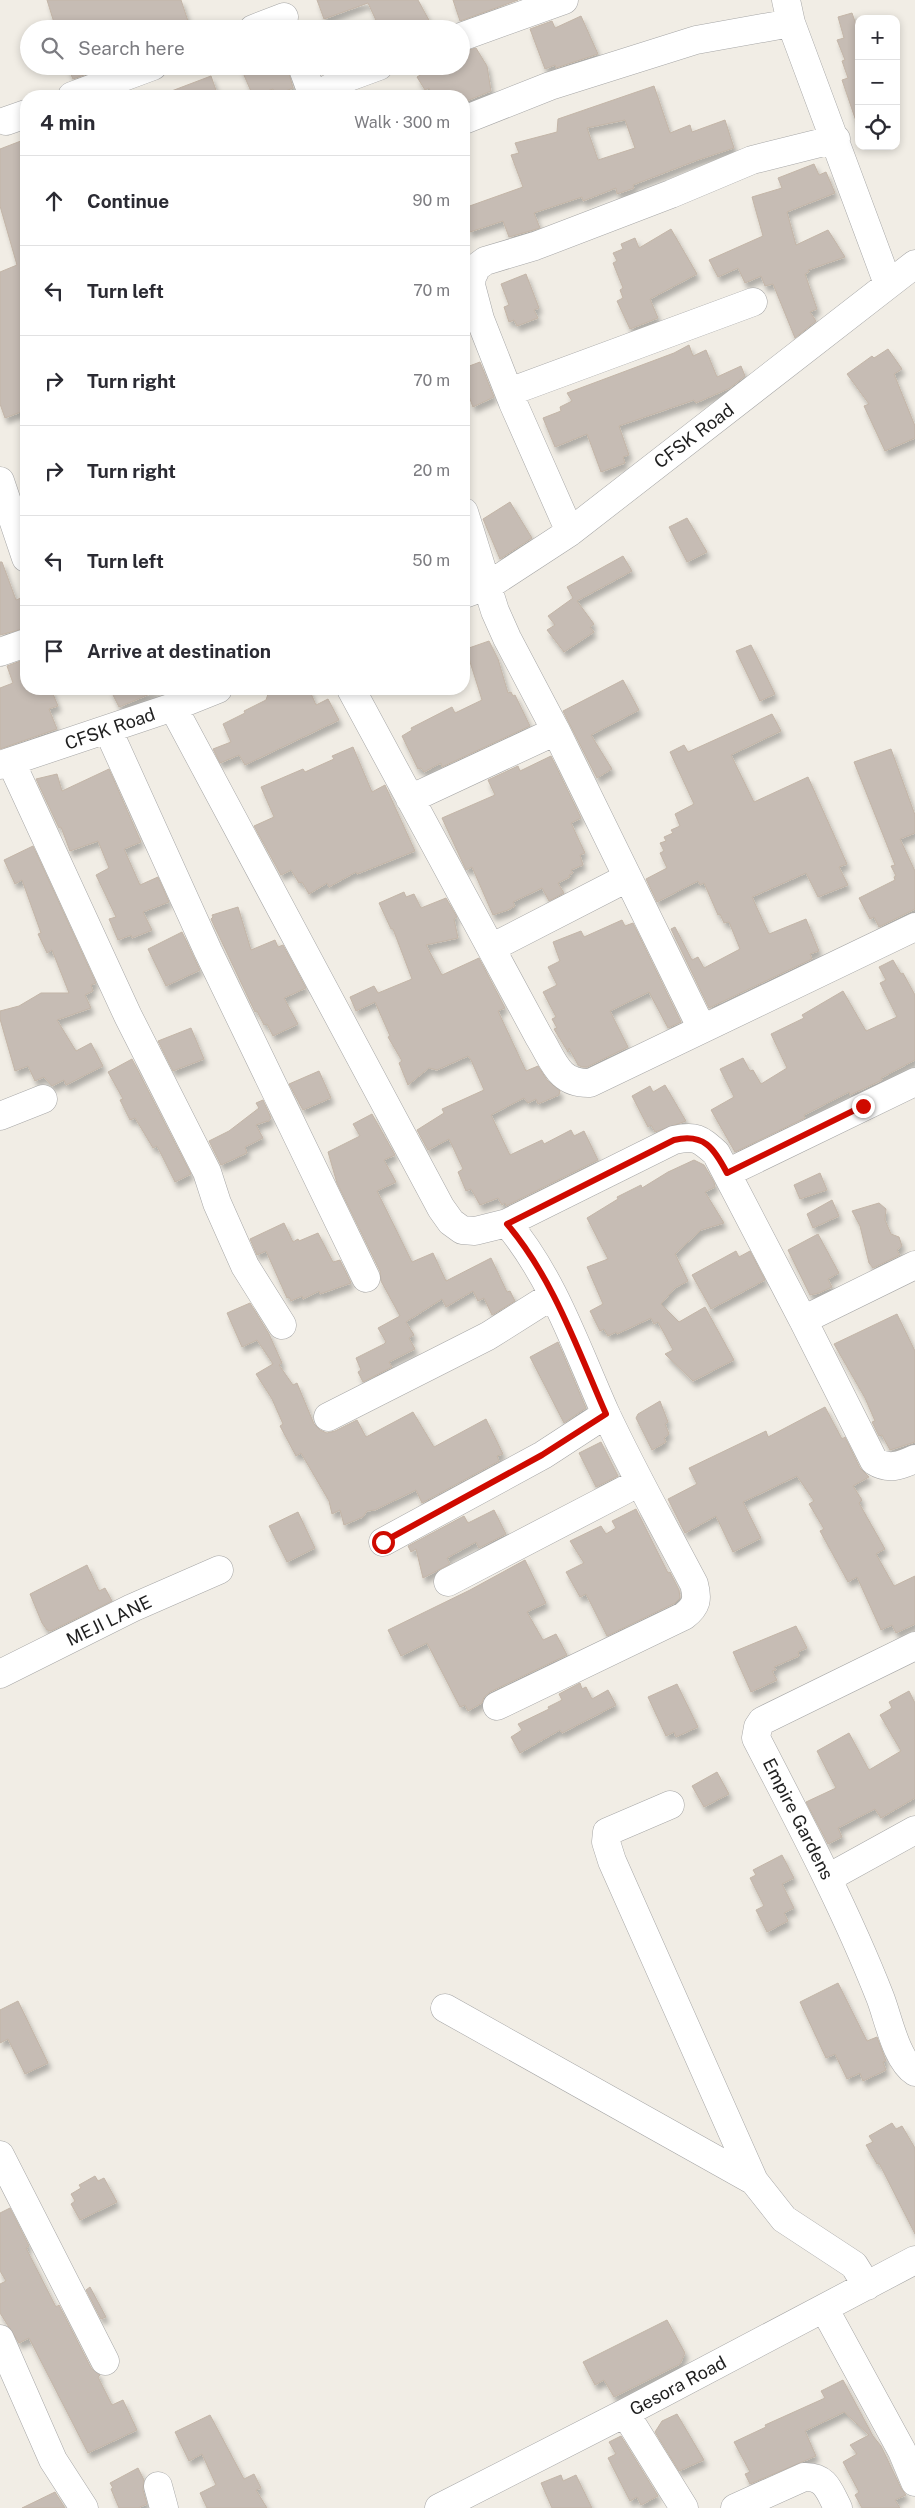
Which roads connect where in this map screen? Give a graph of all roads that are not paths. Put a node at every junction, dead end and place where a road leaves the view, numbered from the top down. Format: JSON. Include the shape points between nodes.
{"nodes":[{"id":1,"x":564,"y":0,"type":"edge"},
{"id":2,"x":789,"y":6,"type":"edge"},
{"id":3,"x":470,"y":34,"type":"edge"},
{"id":4,"x":128,"y":75,"type":"edge"},
{"id":5,"x":306,"y":75,"type":"edge"},
{"id":6,"x":354,"y":75,"type":"edge"},
{"id":7,"x":88,"y":90,"type":"edge"},
{"id":8,"x":312,"y":90,"type":"edge"},
{"id":9,"x":325,"y":90,"type":"edge"},
{"id":10,"x":470,"y":118,"type":"edge"},
{"id":11,"x":836,"y":139,"type":"junction"},
{"id":12,"x":915,"y":264,"type":"edge"},
{"id":13,"x":888,"y":284,"type":"junction"},
{"id":14,"x":754,"y":302,"type":"dead end"},
{"id":15,"x":509,"y":392,"type":"junction"},
{"id":16,"x":0,"y":481,"type":"edge"},
{"id":17,"x":570,"y":532,"type":"junction"},
{"id":18,"x":20,"y":540,"type":"edge"},
{"id":19,"x":470,"y":551,"type":"edge"},
{"id":20,"x":476,"y":590,"type":"edge"},
{"id":21,"x":20,"y":645,"type":"edge"},
{"id":22,"x":0,"y":652,"type":"edge"},
{"id":23,"x":203,"y":695,"type":"edge"},
{"id":24,"x":354,"y":695,"type":"edge"},
{"id":25,"x":174,"y":707,"type":"junction"},
{"id":26,"x":108,"y":730,"type":"junction"},
{"id":27,"x":556,"y":731,"type":"junction"},
{"id":28,"x":6,"y":764,"type":"edge"},
{"id":29,"x":410,"y":799,"type":"junction"},
{"id":30,"x":627,"y":878,"type":"junction"},
{"id":31,"x":915,"y":927,"type":"edge"},
{"id":32,"x":491,"y":948,"type":"junction"},
{"id":33,"x":702,"y":1029,"type":"junction"},
{"id":34,"x":915,"y":1082,"type":"edge"},
{"id":35,"x":43,"y":1099,"type":"dead end"},
{"id":36,"x":0,"y":1116,"type":"edge"},
{"id":37,"x":727,"y":1173,"type":"junction"},
{"id":38,"x":507,"y":1224,"type":"junction"},
{"id":39,"x":915,"y":1265,"type":"edge"},
{"id":40,"x":366,"y":1278,"type":"dead end"},
{"id":41,"x":553,"y":1295,"type":"junction"},
{"id":42,"x":803,"y":1320,"type":"junction"},
{"id":43,"x":282,"y":1325,"type":"dead end"},
{"id":44,"x":606,"y":1414,"type":"junction"},
{"id":45,"x":328,"y":1417,"type":"dead end"},
{"id":46,"x":915,"y":1459,"type":"edge"},
{"id":47,"x":640,"y":1482,"type":"junction"},
{"id":48,"x":383,"y":1542,"type":"dead end"},
{"id":49,"x":219,"y":1570,"type":"dead end"},
{"id":50,"x":448,"y":1582,"type":"dead end"},
{"id":51,"x":915,"y":1646,"type":"edge"},
{"id":52,"x":0,"y":1674,"type":"edge"},
{"id":53,"x":497,"y":1706,"type":"dead end"},
{"id":54,"x":670,"y":1805,"type":"dead end"},
{"id":55,"x":915,"y":1830,"type":"edge"},
{"id":56,"x":828,"y":1878,"type":"junction"},
{"id":57,"x":445,"y":2008,"type":"dead end"},
{"id":58,"x":915,"y":2072,"type":"edge"},
{"id":59,"x":0,"y":2155,"type":"edge"},
{"id":60,"x":754,"y":2181,"type":"junction"},
{"id":61,"x":908,"y":2271,"type":"edge"},
{"id":62,"x":868,"y":2286,"type":"junction"},
{"id":63,"x":824,"y":2308,"type":"junction"},
{"id":64,"x":0,"y":2339,"type":"edge"},
{"id":65,"x":105,"y":2361,"type":"dead end"},
{"id":66,"x":625,"y":2414,"type":"junction"},
{"id":67,"x":915,"y":2482,"type":"edge"},
{"id":68,"x":476,"y":2500,"type":"edge"},
{"id":69,"x":84,"y":2508,"type":"edge"},
{"id":70,"x":438,"y":2508,"type":"edge"},
{"id":71,"x":684,"y":2508,"type":"edge"},
{"id":72,"x":735,"y":2508,"type":"edge"},
{"id":73,"x":838,"y":2508,"type":"edge"}],
"edges":[{"from":1,"to":3,"type":"street"},
{"from":2,"to":10,"type":"street","via":[[696,40],[550,86]]},
{"from":2,"to":11,"type":"street"},
{"from":4,"to":7,"type":"street"},
{"from":5,"to":8,"type":"street"},
{"from":6,"to":9,"type":"street"},
{"from":11,"to":13,"type":"street"},
{"from":11,"to":15,"type":"street","via":[[752,160],[562,235],[485,261],[477,267],[472,285],[480,319]]},
{"from":12,"to":13,"type":"street","name":"CFSK Road"},
{"from":13,"to":17,"type":"street","name":"CFSK Road"},
{"from":14,"to":15,"type":"street"},
{"from":15,"to":17,"type":"street"},
{"from":16,"to":18,"type":"street"},
{"from":17,"to":20,"type":"street","name":"CFSK Road"},
{"from":19,"to":20,"type":"street"},
{"from":20,"to":27,"type":"street","via":[[495,611]]},
{"from":21,"to":22,"type":"street"},
{"from":23,"to":25,"type":"street","name":"CFSK Road"},
{"from":24,"to":29,"type":"street"},
{"from":25,"to":26,"type":"street","name":"CFSK Road"},
{"from":25,"to":38,"type":"street","via":[[441,1208],[462,1230],[475,1231]]},
{"from":26,"to":28,"type":"street","name":"CFSK Road"},
{"from":26,"to":40,"type":"street","via":[[208,951]]},
{"from":27,"to":29,"type":"street"},
{"from":27,"to":30,"type":"street"},
{"from":28,"to":43,"type":"street","via":[[206,1172],[245,1266]]},
{"from":29,"to":32,"type":"street"},
{"from":30,"to":32,"type":"street"},
{"from":30,"to":33,"type":"street"},
{"from":31,"to":33,"type":"street"},
{"from":32,"to":33,"type":"street","via":[[562,1076],[576,1083],[590,1083]]},
{"from":34,"to":37,"type":"street"},
{"from":35,"to":36,"type":"street"},
{"from":37,"to":38,"type":"street","via":[[716,1152],[699,1138],[686,1137],[674,1140]]},
{"from":37,"to":42,"type":"street"},
{"from":38,"to":41,"type":"street","via":[[525,1245]]},
{"from":39,"to":42,"type":"street"},
{"from":41,"to":44,"type":"street"},
{"from":41,"to":45,"type":"street","via":[[488,1336]]},
{"from":42,"to":46,"type":"street","via":[[874,1461],[883,1467],[898,1466]]},
{"from":44,"to":47,"type":"street"},
{"from":44,"to":48,"type":"street","via":[[542,1455]]},
{"from":47,"to":50,"type":"street"},
{"from":47,"to":53,"type":"street","via":[[694,1584],[698,1596],[694,1608],[606,1655]]},
{"from":49,"to":52,"type":"street","name":"MEJI LANE","via":[[132,1608]]},
{"from":51,"to":56,"type":"street","name":"Empire Gardens","via":[[770,1717],[758,1727],[756,1738]]},
{"from":54,"to":60,"type":"street","via":[[607,1832],[606,1842]]},
{"from":55,"to":56,"type":"street"},
{"from":56,"to":58,"type":"street","name":"Empire Gardens","via":[[880,1998],[896,2044]]},
{"from":57,"to":60,"type":"street"},
{"from":59,"to":65,"type":"street"},
{"from":60,"to":62,"type":"street","via":[[784,2219],[854,2265]]},
{"from":61,"to":62,"type":"street","name":"Gesora Road"},
{"from":62,"to":63,"type":"street","name":"Gesora Road"},
{"from":63,"to":66,"type":"street","name":"Gesora Road"},
{"from":63,"to":67,"type":"street","via":[[902,2451]]},
{"from":64,"to":69,"type":"street","via":[[53,2460]]},
{"from":66,"to":68,"type":"street","name":"Gesora Road"},
{"from":66,"to":71,"type":"street"},
{"from":68,"to":70,"type":"street","name":"Gesora Road"},
{"from":72,"to":73,"type":"street","via":[[804,2477],[815,2477],[822,2480]]}]}
